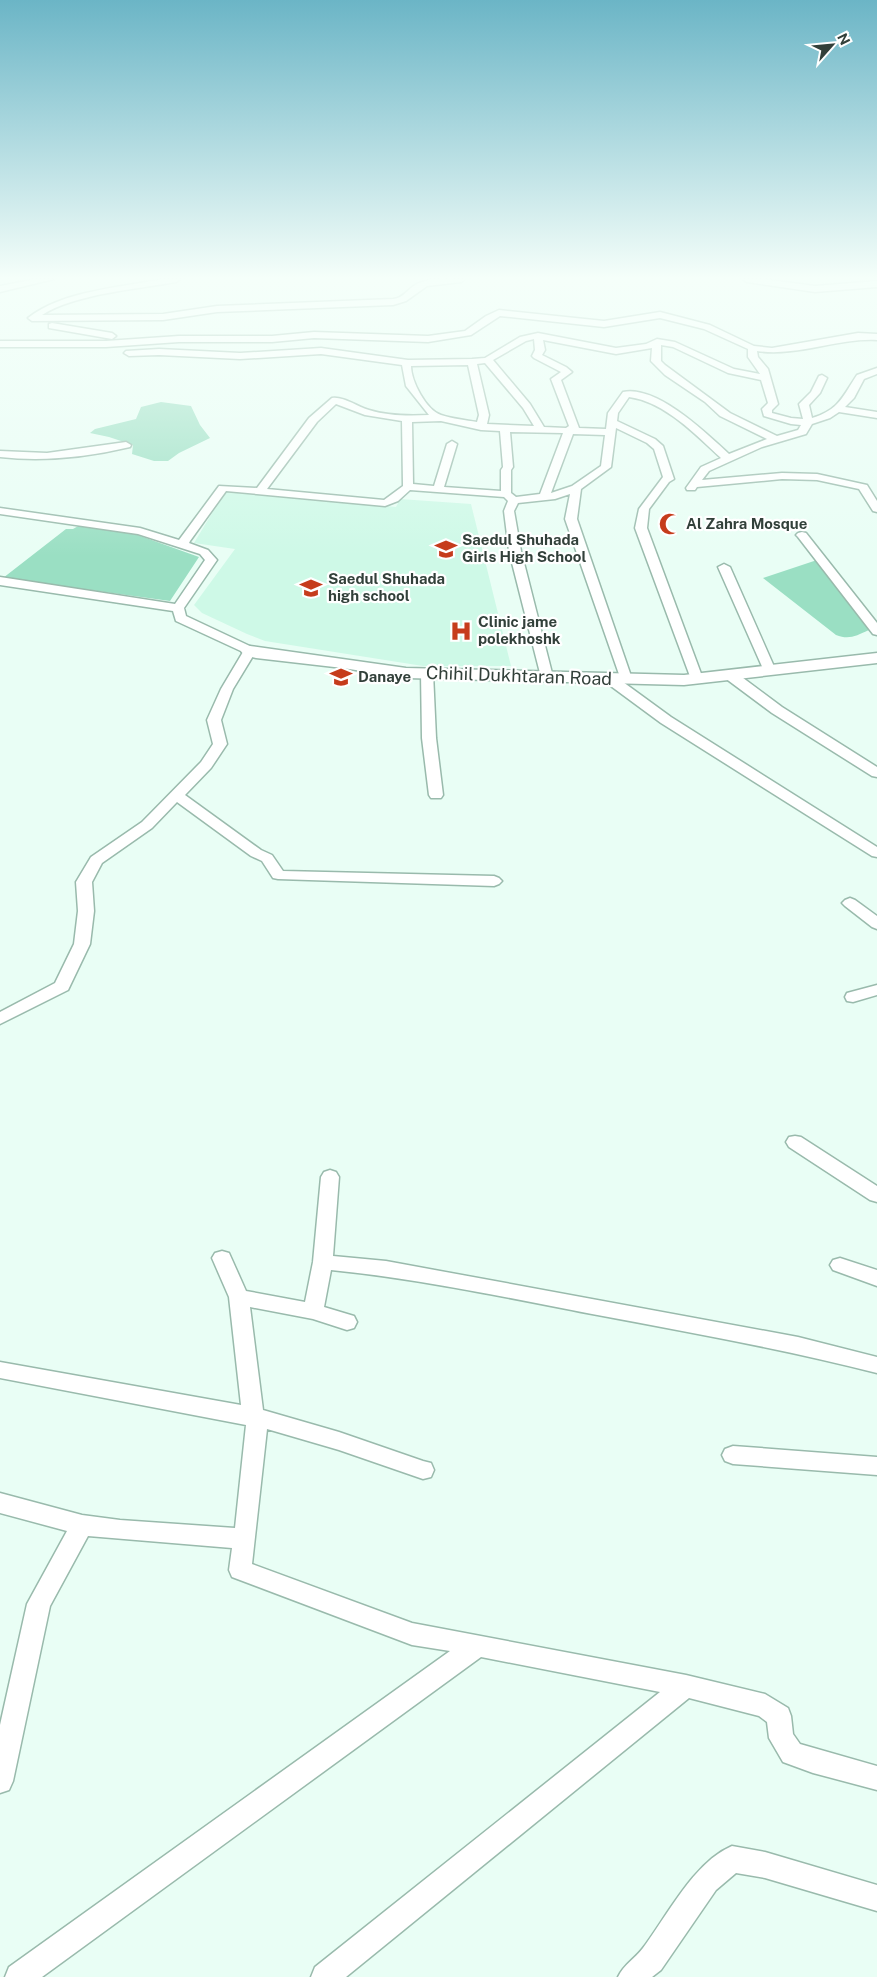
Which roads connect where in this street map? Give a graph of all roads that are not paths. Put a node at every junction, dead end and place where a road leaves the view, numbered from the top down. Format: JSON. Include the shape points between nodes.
{"nodes":[{"id":1,"x":405,"y":371,"type":"edge"},
{"id":2,"x":474,"y":371,"type":"edge"},
{"id":3,"x":499,"y":371,"type":"edge"},
{"id":4,"x":566,"y":371,"type":"edge"},
{"id":5,"x":666,"y":371,"type":"edge"},
{"id":6,"x":732,"y":371,"type":"edge"},
{"id":7,"x":764,"y":371,"type":"edge"},
{"id":8,"x":877,"y":371,"type":"edge"},
{"id":9,"x":766,"y":378,"type":"junction"},
{"id":10,"x":822,"y":378,"type":"dead end"},
{"id":11,"x":836,"y":409,"type":"junction"},
{"id":12,"x":877,"y":415,"type":"edge"},
{"id":13,"x":436,"y":417,"type":"junction"},
{"id":14,"x":407,"y":419,"type":"junction"},
{"id":15,"x":809,"y":423,"type":"junction"},
{"id":16,"x":481,"y":427,"type":"junction"},
{"id":17,"x":611,"y":427,"type":"junction"},
{"id":18,"x":505,"y":428,"type":"junction"},
{"id":19,"x":540,"y":428,"type":"junction"},
{"id":20,"x":573,"y":430,"type":"junction"},
{"id":21,"x":775,"y":440,"type":"junction"},
{"id":22,"x":452,"y":444,"type":"dead end"},
{"id":23,"x":126,"y":445,"type":"dead end"},
{"id":24,"x":0,"y":454,"type":"edge"},
{"id":25,"x":728,"y":459,"type":"junction"},
{"id":26,"x":408,"y":487,"type":"junction"},
{"id":27,"x":576,"y":488,"type":"junction"},
{"id":28,"x":438,"y":490,"type":"junction"},
{"id":29,"x":259,"y":492,"type":"junction"},
{"id":30,"x":510,"y":497,"type":"junction"},
{"id":31,"x":544,"y":497,"type":"junction"},
{"id":32,"x":877,"y":508,"type":"edge"},
{"id":33,"x":5,"y":511,"type":"edge"},
{"id":34,"x":0,"y":524,"type":"edge"},
{"id":35,"x":802,"y":535,"type":"dead end"},
{"id":36,"x":183,"y":545,"type":"junction"},
{"id":37,"x":724,"y":567,"type":"dead end"},
{"id":38,"x":0,"y":581,"type":"edge"},
{"id":39,"x":178,"y":608,"type":"junction"},
{"id":40,"x":877,"y":631,"type":"edge"},
{"id":41,"x":250,"y":651,"type":"junction"},
{"id":42,"x":877,"y":658,"type":"edge"},
{"id":43,"x":770,"y":671,"type":"junction"},
{"id":44,"x":427,"y":674,"type":"junction"},
{"id":45,"x":730,"y":675,"type":"junction"},
{"id":46,"x":547,"y":677,"type":"junction"},
{"id":47,"x":617,"y":679,"type":"junction"},
{"id":48,"x":697,"y":679,"type":"junction"},
{"id":49,"x":877,"y":773,"type":"edge"},
{"id":50,"x":176,"y":795,"type":"junction"},
{"id":51,"x":436,"y":795,"type":"dead end"},
{"id":52,"x":877,"y":853,"type":"edge"},
{"id":53,"x":494,"y":881,"type":"dead end"},
{"id":54,"x":850,"y":903,"type":"dead end"},
{"id":55,"x":877,"y":924,"type":"edge"},
{"id":56,"x":877,"y":990,"type":"edge"},
{"id":57,"x":852,"y":997,"type":"dead end"},
{"id":58,"x":0,"y":1019,"type":"edge"},
{"id":59,"x":796,"y":1142,"type":"dead end"},
{"id":60,"x":330,"y":1177,"type":"dead end"},
{"id":61,"x":877,"y":1195,"type":"edge"},
{"id":62,"x":222,"y":1258,"type":"dead end"},
{"id":63,"x":323,"y":1262,"type":"junction"},
{"id":64,"x":840,"y":1265,"type":"dead end"},
{"id":65,"x":877,"y":1278,"type":"edge"},
{"id":66,"x":239,"y":1297,"type":"junction"},
{"id":67,"x":312,"y":1311,"type":"junction"},
{"id":68,"x":347,"y":1322,"type":"dead end"},
{"id":69,"x":877,"y":1365,"type":"edge"},
{"id":70,"x":0,"y":1370,"type":"edge"},
{"id":71,"x":253,"y":1416,"type":"junction"},
{"id":72,"x":733,"y":1455,"type":"dead end"},
{"id":73,"x":877,"y":1466,"type":"edge"},
{"id":74,"x":423,"y":1470,"type":"dead end"},
{"id":75,"x":0,"y":1503,"type":"edge"},
{"id":76,"x":82,"y":1525,"type":"junction"},
{"id":77,"x":245,"y":1538,"type":"junction"},
{"id":78,"x":478,"y":1645,"type":"junction"},
{"id":79,"x":686,"y":1686,"type":"junction"},
{"id":80,"x":877,"y":1778,"type":"edge"},
{"id":81,"x":0,"y":1781,"type":"edge"},
{"id":82,"x":877,"y":1898,"type":"edge"},
{"id":83,"x":19,"y":1977,"type":"edge"},
{"id":84,"x":326,"y":1977,"type":"edge"},
{"id":85,"x":632,"y":1977,"type":"edge"}],
"edges":[{"from":1,"to":13,"type":"street","via":[[419,400]]},
{"from":2,"to":16,"type":"street","via":[[484,415]]},
{"from":3,"to":19,"type":"street","via":[[531,411]]},
{"from":4,"to":20,"type":"street","via":[[556,379]]},
{"from":5,"to":21,"type":"street","via":[[716,409]]},
{"from":6,"to":9,"type":"street"},
{"from":7,"to":9,"type":"street"},
{"from":8,"to":11,"type":"street","via":[[860,377],[849,398]]},
{"from":9,"to":15,"type":"street","via":[[773,404],[767,414]]},
{"from":10,"to":15,"type":"street","via":[[815,393],[804,404]]},
{"from":11,"to":12,"type":"street"},
{"from":11,"to":15,"type":"street"},
{"from":13,"to":14,"type":"street"},
{"from":13,"to":16,"type":"street"},
{"from":14,"to":26,"type":"street"},
{"from":14,"to":29,"type":"street","via":[[368,413],[335,400],[313,420]]},
{"from":15,"to":21,"type":"street","via":[[798,434]]},
{"from":16,"to":18,"type":"street"},
{"from":17,"to":20,"type":"street"},
{"from":17,"to":25,"type":"street","via":[[614,413],[626,394],[633,394],[650,400],[690,424]]},
{"from":17,"to":27,"type":"street","via":[[606,467]]},
{"from":17,"to":48,"type":"street","via":[[651,441],[659,448],[669,479],[644,509],[641,528]]},
{"from":18,"to":19,"type":"street"},
{"from":18,"to":30,"type":"street"},
{"from":19,"to":20,"type":"street"},
{"from":20,"to":31,"type":"street"},
{"from":21,"to":25,"type":"street","via":[[758,444]]},
{"from":22,"to":28,"type":"street"},
{"from":23,"to":24,"type":"street","via":[[55,456]]},
{"from":25,"to":32,"type":"street","via":[[705,469],[693,486],[746,478],[817,477],[863,487]]},
{"from":26,"to":28,"type":"street"},
{"from":26,"to":29,"type":"street","via":[[385,502]]},
{"from":27,"to":31,"type":"street"},
{"from":27,"to":47,"type":"street","via":[[571,519]]},
{"from":28,"to":30,"type":"street"},
{"from":29,"to":36,"type":"street","via":[[223,488],[184,539]]},
{"from":30,"to":31,"type":"street"},
{"from":30,"to":46,"type":"street","via":[[515,551]]},
{"from":33,"to":34,"type":"street"},
{"from":33,"to":36,"type":"street","via":[[140,531]]},
{"from":35,"to":40,"type":"street"},
{"from":36,"to":39,"type":"street","via":[[204,552],[211,560]]},
{"from":37,"to":43,"type":"street"},
{"from":38,"to":39,"type":"street"},
{"from":39,"to":41,"type":"street","via":[[180,618]]},
{"from":41,"to":44,"type":"street","name":"Chihil Dukhtaran Road"},
{"from":41,"to":50,"type":"street","via":[[226,689],[214,720],[220,744],[206,765]]},
{"from":42,"to":43,"type":"street","name":"Chihil Dukhtaran Road"},
{"from":43,"to":45,"type":"street","name":"Chihil Dukhtaran Road"},
{"from":44,"to":46,"type":"street","name":"Chihil Dukhtaran Road"},
{"from":44,"to":51,"type":"street","via":[[429,738]]},
{"from":45,"to":48,"type":"street","name":"Chihil Dukhtaran Road"},
{"from":45,"to":49,"type":"street","via":[[777,710]]},
{"from":46,"to":47,"type":"street","name":"Chihil Dukhtaran Road"},
{"from":47,"to":48,"type":"street","name":"Chihil Dukhtaran Road"},
{"from":47,"to":52,"type":"street","via":[[666,720]]},
{"from":50,"to":53,"type":"street","via":[[256,853],[268,858],[278,874]]},
{"from":50,"to":58,"type":"street","via":[[147,825],[96,860],[84,882],[86,911],[82,944],[62,986]]},
{"from":54,"to":55,"type":"street"},
{"from":56,"to":57,"type":"street"},
{"from":59,"to":61,"type":"street"},
{"from":60,"to":63,"type":"street"},
{"from":62,"to":66,"type":"street"},
{"from":63,"to":67,"type":"street"},
{"from":63,"to":69,"type":"street","via":[[386,1268],[530,1294],[798,1345]]},
{"from":64,"to":65,"type":"street"},
{"from":66,"to":67,"type":"street"},
{"from":66,"to":71,"type":"street"},
{"from":67,"to":68,"type":"street"},
{"from":70,"to":71,"type":"street"},
{"from":71,"to":74,"type":"street"},
{"from":71,"to":77,"type":"street","via":[[257,1425]]},
{"from":72,"to":73,"type":"street"},
{"from":75,"to":76,"type":"street"},
{"from":76,"to":77,"type":"street"},
{"from":76,"to":81,"type":"street","via":[[39,1604]]},
{"from":77,"to":78,"type":"street","via":[[240,1570],[412,1634]]},
{"from":78,"to":79,"type":"street"},
{"from":78,"to":83,"type":"street"},
{"from":79,"to":80,"type":"street","via":[[765,1706],[779,1716],[781,1738],[792,1753]]},
{"from":79,"to":84,"type":"street"},
{"from":82,"to":85,"type":"street","via":[[765,1865],[732,1859],[707,1880],[651,1960]]}]}
